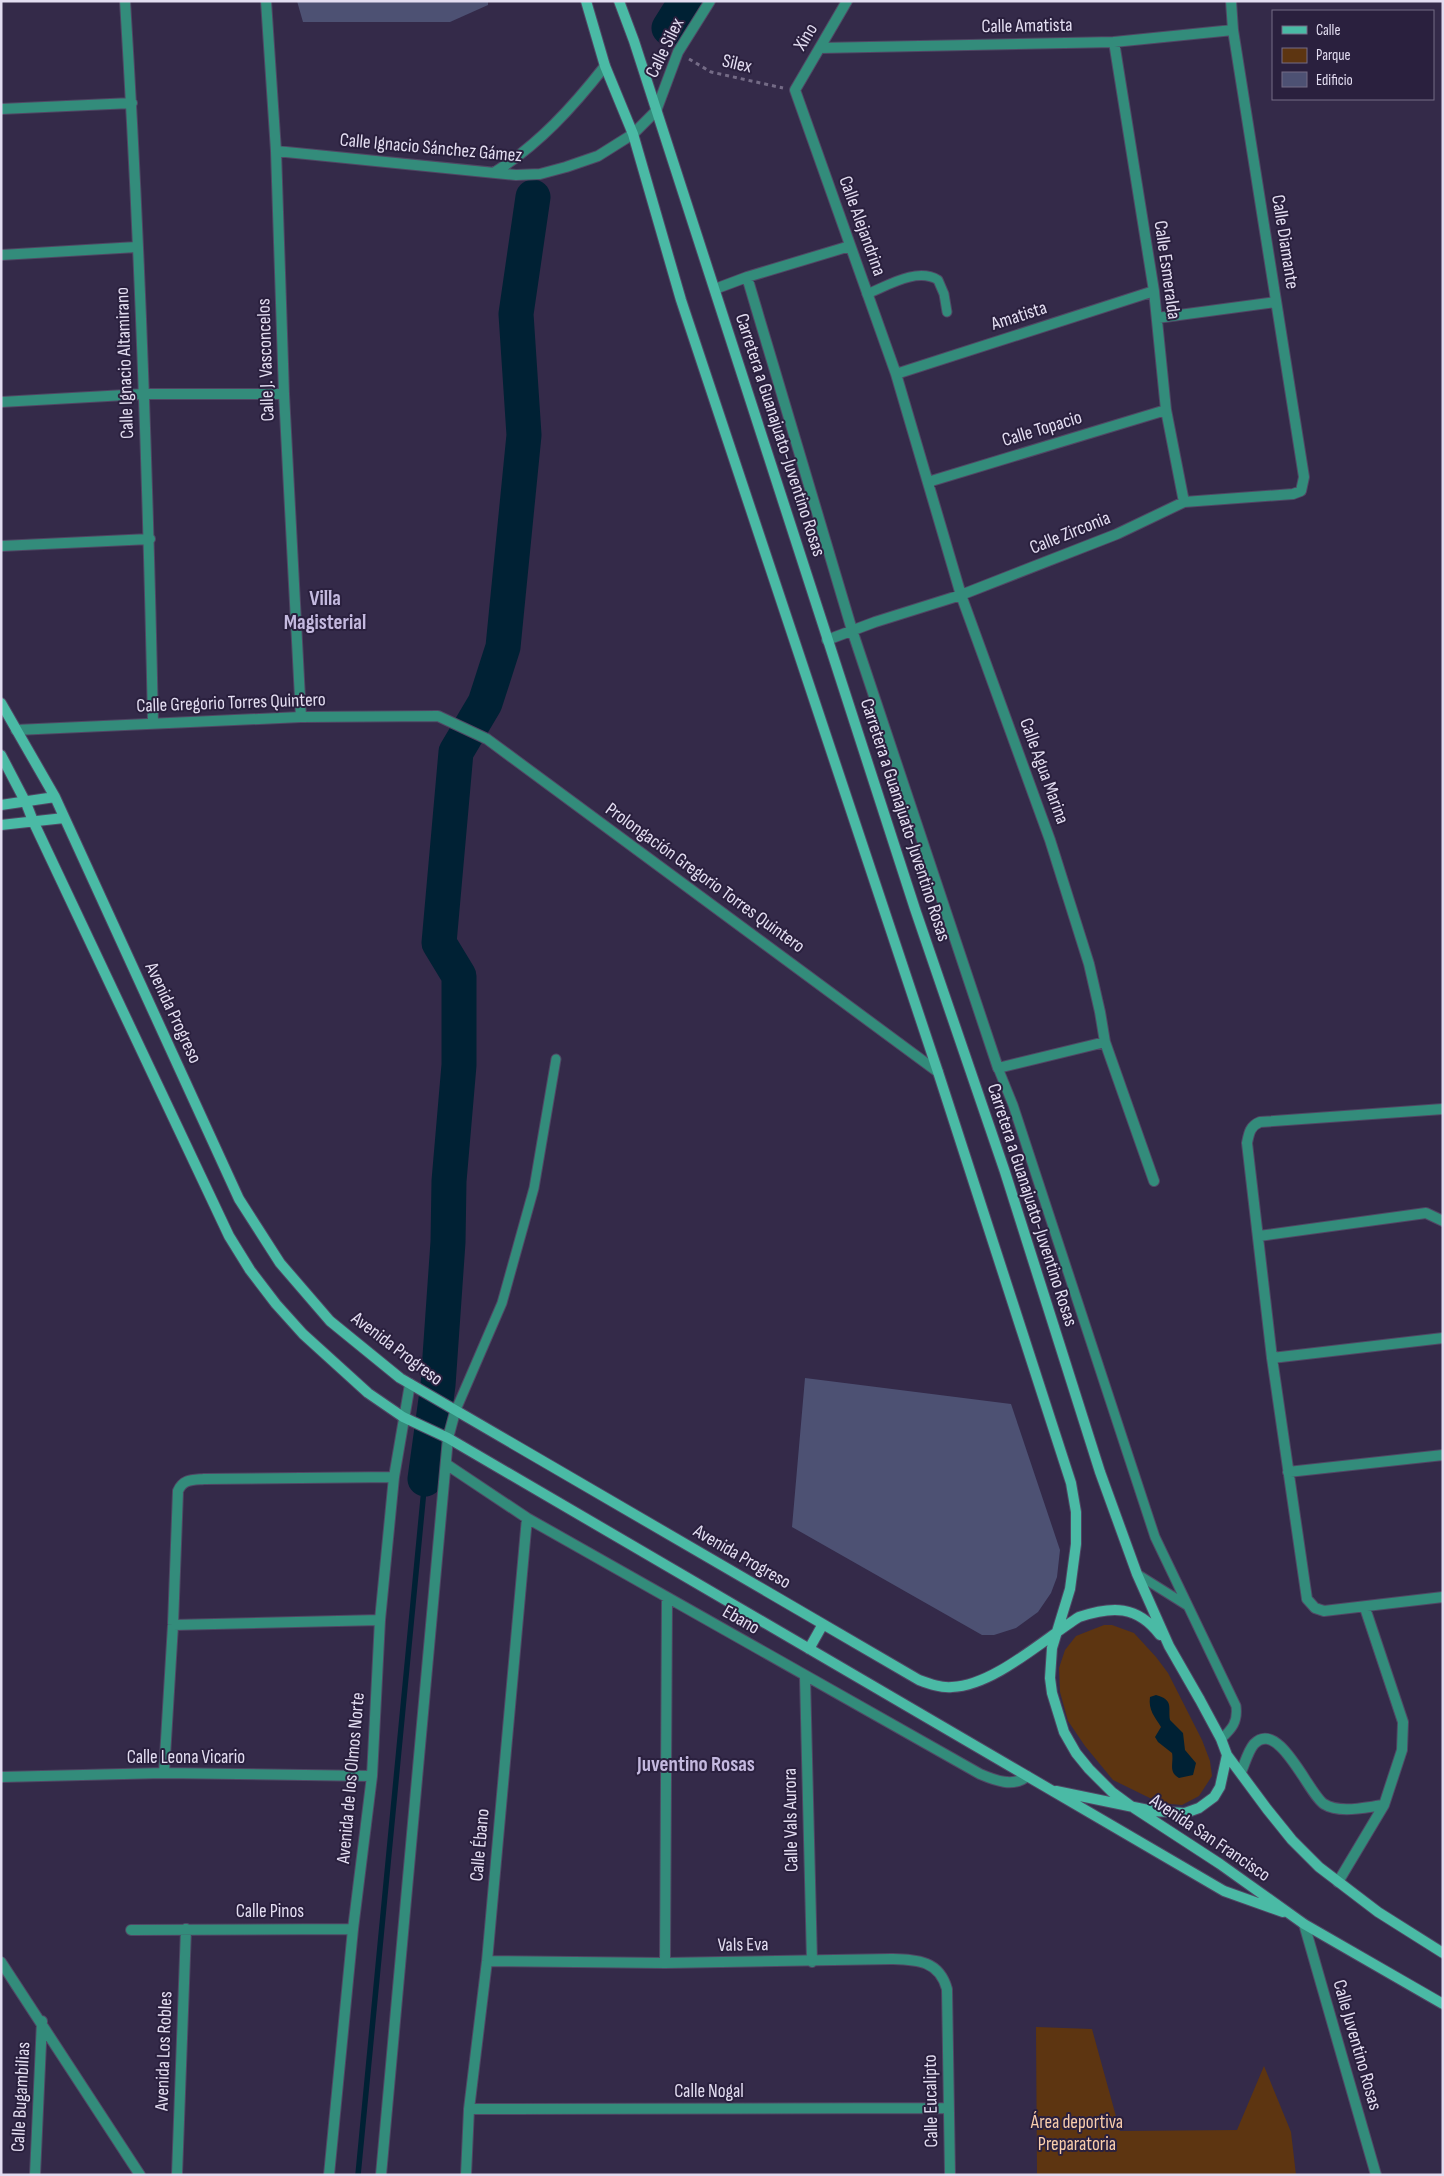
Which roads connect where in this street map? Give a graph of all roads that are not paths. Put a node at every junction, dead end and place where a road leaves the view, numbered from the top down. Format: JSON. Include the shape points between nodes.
{"nodes":[{"id":1,"x":125,"y":1,"type":"edge"},
{"id":2,"x":266,"y":1,"type":"edge"},
{"id":3,"x":586,"y":1,"type":"edge"},
{"id":4,"x":619,"y":1,"type":"edge"},
{"id":5,"x":710,"y":1,"type":"edge"},
{"id":6,"x":847,"y":1,"type":"edge"},
{"id":7,"x":1231,"y":1,"type":"edge"},
{"id":8,"x":1233,"y":30,"type":"junction"},
{"id":9,"x":1114,"y":42,"type":"junction"},
{"id":10,"x":820,"y":48,"type":"junction"},
{"id":11,"x":605,"y":66,"type":"junction"},
{"id":12,"x":795,"y":90,"type":"joint"},
{"id":13,"x":132,"y":104,"type":"junction"},
{"id":14,"x":1,"y":109,"type":"edge"},
{"id":15,"x":656,"y":111,"type":"junction"},
{"id":16,"x":633,"y":134,"type":"junction"},
{"id":17,"x":276,"y":151,"type":"junction"},
{"id":18,"x":495,"y":172,"type":"junction"},
{"id":19,"x":850,"y":246,"type":"junction"},
{"id":20,"x":137,"y":247,"type":"junction"},
{"id":21,"x":1,"y":255,"type":"edge"},
{"id":22,"x":748,"y":277,"type":"junction"},
{"id":23,"x":715,"y":289,"type":"junction"},
{"id":24,"x":1154,"y":291,"type":"junction"},
{"id":25,"x":867,"y":294,"type":"junction"},
{"id":26,"x":1276,"y":302,"type":"junction"},
{"id":27,"x":947,"y":312,"type":"dead end"},
{"id":28,"x":1157,"y":318,"type":"junction"},
{"id":29,"x":896,"y":374,"type":"junction"},
{"id":30,"x":143,"y":394,"type":"junction"},
{"id":31,"x":284,"y":394,"type":"junction"},
{"id":32,"x":1,"y":402,"type":"edge"},
{"id":33,"x":1166,"y":410,"type":"junction"},
{"id":34,"x":928,"y":482,"type":"junction"},
{"id":35,"x":1303,"y":488,"type":"joint"},
{"id":36,"x":1184,"y":502,"type":"junction"},
{"id":37,"x":150,"y":539,"type":"junction"},
{"id":38,"x":1,"y":546,"type":"edge"},
{"id":39,"x":961,"y":594,"type":"junction"},
{"id":40,"x":852,"y":630,"type":"junction"},
{"id":41,"x":828,"y":640,"type":"junction"},
{"id":42,"x":1,"y":703,"type":"edge"},
{"id":43,"x":301,"y":717,"type":"junction"},
{"id":44,"x":447,"y":718,"type":"joint"},
{"id":45,"x":154,"y":723,"type":"junction"},
{"id":46,"x":16,"y":730,"type":"junction"},
{"id":47,"x":1,"y":755,"type":"edge"},
{"id":48,"x":54,"y":797,"type":"junction"},
{"id":49,"x":26,"y":802,"type":"junction"},
{"id":50,"x":1,"y":804,"type":"edge"},
{"id":51,"x":64,"y":818,"type":"junction"},
{"id":52,"x":33,"y":821,"type":"junction"},
{"id":53,"x":1,"y":825,"type":"edge"},
{"id":54,"x":1105,"y":1042,"type":"junction"},
{"id":55,"x":556,"y":1059,"type":"dead end"},
{"id":56,"x":998,"y":1068,"type":"junction"},
{"id":57,"x":938,"y":1072,"type":"junction"},
{"id":58,"x":1443,"y":1109,"type":"edge"},
{"id":59,"x":1154,"y":1181,"type":"dead end"},
{"id":60,"x":1443,"y":1221,"type":"edge"},
{"id":61,"x":1259,"y":1236,"type":"junction"},
{"id":62,"x":1443,"y":1338,"type":"edge"},
{"id":63,"x":1272,"y":1358,"type":"junction"},
{"id":64,"x":412,"y":1386,"type":"junction"},
{"id":65,"x":451,"y":1410,"type":"junction"},
{"id":66,"x":406,"y":1418,"type":"junction"},
{"id":67,"x":444,"y":1437,"type":"junction"},
{"id":68,"x":1443,"y":1455,"type":"edge"},
{"id":69,"x":446,"y":1464,"type":"junction"},
{"id":70,"x":1288,"y":1472,"type":"junction"},
{"id":71,"x":394,"y":1477,"type":"junction"},
{"id":72,"x":527,"y":1518,"type":"junction"},
{"id":73,"x":1137,"y":1574,"type":"junction"},
{"id":74,"x":1443,"y":1597,"type":"edge"},
{"id":75,"x":666,"y":1598,"type":"junction"},
{"id":76,"x":1188,"y":1606,"type":"junction"},
{"id":77,"x":1365,"y":1608,"type":"junction"},
{"id":78,"x":380,"y":1620,"type":"junction"},
{"id":79,"x":823,"y":1624,"type":"junction"},
{"id":80,"x":173,"y":1625,"type":"junction"},
{"id":81,"x":1055,"y":1632,"type":"junction"},
{"id":82,"x":1169,"y":1646,"type":"junction"},
{"id":83,"x":809,"y":1649,"type":"junction"},
{"id":84,"x":805,"y":1677,"type":"junction"},
{"id":85,"x":1221,"y":1739,"type":"junction"},
{"id":86,"x":1227,"y":1755,"type":"junction"},
{"id":87,"x":1241,"y":1772,"type":"junction"},
{"id":88,"x":164,"y":1773,"type":"junction"},
{"id":89,"x":372,"y":1776,"type":"junction"},
{"id":90,"x":1026,"y":1776,"type":"junction"},
{"id":91,"x":1,"y":1777,"type":"edge"},
{"id":92,"x":1048,"y":1790,"type":"junction"},
{"id":93,"x":1384,"y":1805,"type":"junction"},
{"id":94,"x":1131,"y":1806,"type":"junction"},
{"id":95,"x":1338,"y":1882,"type":"junction"},
{"id":96,"x":1288,"y":1914,"type":"junction"},
{"id":97,"x":1304,"y":1924,"type":"junction"},
{"id":98,"x":186,"y":1929,"type":"junction"},
{"id":99,"x":353,"y":1929,"type":"junction"},
{"id":100,"x":131,"y":1930,"type":"dead end"},
{"id":101,"x":1443,"y":1953,"type":"edge"},
{"id":102,"x":487,"y":1961,"type":"junction"},
{"id":103,"x":1,"y":1962,"type":"edge"},
{"id":104,"x":812,"y":1962,"type":"junction"},
{"id":105,"x":665,"y":1963,"type":"junction"},
{"id":106,"x":1443,"y":2004,"type":"edge"},
{"id":107,"x":42,"y":2021,"type":"junction"},
{"id":108,"x":947,"y":2026,"type":"joint"},
{"id":109,"x":949,"y":2108,"type":"junction"},
{"id":110,"x":469,"y":2109,"type":"junction"},
{"id":111,"x":35,"y":2175,"type":"edge"},
{"id":112,"x":140,"y":2175,"type":"edge"},
{"id":113,"x":177,"y":2175,"type":"edge"},
{"id":114,"x":330,"y":2175,"type":"edge"},
{"id":115,"x":381,"y":2175,"type":"edge"},
{"id":116,"x":466,"y":2175,"type":"edge"},
{"id":117,"x":950,"y":2175,"type":"edge"},
{"id":118,"x":1376,"y":2175,"type":"edge"}],
"edges":[{"from":1,"to":13,"type":"street","name":"Calle Ignacio Altamirano"},
{"from":2,"to":17,"type":"street","name":"Calle J. Vasconcelos"},
{"from":3,"to":11,"type":"main road"},
{"from":4,"to":15,"type":"main road","name":"Carretera a Guanajuato-Juventino Rosas"},
{"from":5,"to":15,"type":"street","name":"Calle Silex","via":[[678,52]]},
{"from":6,"to":10,"type":"street","name":"Xino"},
{"from":7,"to":8,"type":"street","name":"Calle Diamante"},
{"from":8,"to":9,"type":"street","name":"Calle Amatista"},
{"from":8,"to":26,"type":"street","name":"Calle Diamante"},
{"from":9,"to":10,"type":"street","name":"Calle Amatista"},
{"from":9,"to":24,"type":"street","name":"Calle Esmeralda"},
{"from":10,"to":12,"type":"street","name":"Xino"},
{"from":11,"to":16,"type":"main road"},
{"from":11,"to":18,"type":"street","via":[[554,126],[518,158]]},
{"from":12,"to":19,"type":"street","name":"Calle Alejandrina"},
{"from":13,"to":14,"type":"street"},
{"from":13,"to":20,"type":"street","name":"Calle Ignacio Altamirano"},
{"from":15,"to":16,"type":"street","name":"Calle Ignacio Sánchez Gámez"},
{"from":15,"to":23,"type":"main road","name":"Carretera a Guanajuato-Juventino Rosas"},
{"from":16,"to":18,"type":"street","name":"Calle Ignacio Sánchez Gámez","via":[[598,156],[566,167],[540,174]]},
{"from":16,"to":57,"type":"main road","via":[[681,300]]},
{"from":17,"to":18,"type":"street","name":"Calle Ignacio Sánchez Gámez"},
{"from":17,"to":31,"type":"street","name":"Calle J. Vasconcelos"},
{"from":19,"to":22,"type":"street"},
{"from":19,"to":25,"type":"street","name":"Calle Alejandrina"},
{"from":20,"to":21,"type":"street"},
{"from":20,"to":30,"type":"street","name":"Calle Ignacio Altamirano"},
{"from":22,"to":23,"type":"street"},
{"from":22,"to":40,"type":"street"},
{"from":23,"to":41,"type":"main road","name":"Carretera a Guanajuato-Juventino Rosas"},
{"from":24,"to":28,"type":"street","name":"Calle Esmeralda"},
{"from":24,"to":29,"type":"street","name":"Amatista"},
{"from":25,"to":27,"type":"lane","via":[[914,276],[927,276],[938,280]]},
{"from":25,"to":29,"type":"street","name":"Calle Alejandrina"},
{"from":26,"to":28,"type":"street"},
{"from":26,"to":35,"type":"street","name":"Calle Diamante","via":[[1304,477]]},
{"from":28,"to":33,"type":"street","name":"Calle Esmeralda"},
{"from":29,"to":34,"type":"street","name":"Calle Agua Marina"},
{"from":30,"to":31,"type":"street"},
{"from":30,"to":32,"type":"street"},
{"from":30,"to":37,"type":"street","name":"Calle Ignacio Altamirano"},
{"from":31,"to":43,"type":"street","name":"Calle J. Vasconcelos"},
{"from":33,"to":34,"type":"street","name":"Calle Topacio"},
{"from":33,"to":36,"type":"street","name":"Calle Esmeralda"},
{"from":34,"to":39,"type":"street","name":"Calle Agua Marina"},
{"from":35,"to":36,"type":"street","name":"Calle Zirconia","via":[[1293,494]]},
{"from":36,"to":39,"type":"street","name":"Calle Zirconia","via":[[1117,534]]},
{"from":37,"to":38,"type":"street"},
{"from":37,"to":45,"type":"street","name":"Calle Ignacio Altamirano"},
{"from":39,"to":40,"type":"street","name":"Calle Zirconia"},
{"from":39,"to":54,"type":"street","name":"Calle Agua Marina","via":[[1050,840],[1089,964]]},
{"from":40,"to":41,"type":"street","name":"Calle Zirconia"},
{"from":40,"to":56,"type":"street"},
{"from":41,"to":73,"type":"main road","name":"Carretera a Guanajuato-Juventino Rosas","via":[[1005,1172],[1100,1472]]},
{"from":42,"to":46,"type":"main road","name":"Avenida Progreso"},
{"from":43,"to":44,"type":"street","name":"Calle Gregorio Torres Quintero"},
{"from":43,"to":45,"type":"street","name":"Calle Gregorio Torres Quintero"},
{"from":44,"to":57,"type":"street","name":"Prolongación Gregorio Torres Quintero","via":[[487,739]]},
{"from":45,"to":46,"type":"street","name":"Calle Gregorio Torres Quintero"},
{"from":46,"to":48,"type":"main road","name":"Avenida Progreso"},
{"from":47,"to":49,"type":"main road"},
{"from":48,"to":49,"type":"main road"},
{"from":48,"to":51,"type":"main road","name":"Avenida Progreso"},
{"from":49,"to":50,"type":"main road"},
{"from":49,"to":52,"type":"main road"},
{"from":51,"to":52,"type":"main road"},
{"from":51,"to":64,"type":"main road","name":"Avenida Progreso","via":[[240,1199],[261,1235],[280,1263],[330,1321]]},
{"from":52,"to":53,"type":"main road"},
{"from":52,"to":66,"type":"main road","via":[[209,1197],[250,1270],[303,1334],[368,1393]]},
{"from":54,"to":56,"type":"street"},
{"from":54,"to":59,"type":"street","name":"Calle Agua Marina"},
{"from":55,"to":65,"type":"lane","via":[[534,1188],[502,1302]]},
{"from":56,"to":76,"type":"lane","via":[[1155,1537]]},
{"from":57,"to":81,"type":"main road","via":[[1071,1483],[1076,1512],[1076,1544],[1070,1589]]},
{"from":58,"to":61,"type":"street","via":[[1254,1124],[1247,1143]]},
{"from":60,"to":61,"type":"street","via":[[1426,1213]]},
{"from":61,"to":63,"type":"street"},
{"from":62,"to":63,"type":"street"},
{"from":63,"to":70,"type":"street"},
{"from":64,"to":65,"type":"main road","name":"Avenida Progreso"},
{"from":64,"to":66,"type":"street","name":"Avenida de los Olmos Norte"},
{"from":65,"to":67,"type":"street"},
{"from":65,"to":79,"type":"main road","name":"Avenida Progreso"},
{"from":66,"to":67,"type":"main road"},
{"from":66,"to":71,"type":"street","name":"Avenida de los Olmos Norte"},
{"from":67,"to":69,"type":"street"},
{"from":67,"to":83,"type":"main road"},
{"from":68,"to":70,"type":"street"},
{"from":69,"to":72,"type":"street","name":"Ebano"},
{"from":69,"to":115,"type":"street"},
{"from":70,"to":77,"type":"street","via":[[1307,1599],[1315,1608],[1324,1611]]},
{"from":71,"to":78,"type":"street","name":"Avenida de los Olmos Norte"},
{"from":71,"to":80,"type":"street","via":[[204,1479],[184,1482],[178,1491]]},
{"from":72,"to":75,"type":"street","name":"Ebano"},
{"from":72,"to":102,"type":"street","name":"Calle Ébano"},
{"from":73,"to":76,"type":"lane"},
{"from":73,"to":82,"type":"main road","name":"Carretera a Guanajuato-Juventino Rosas"},
{"from":74,"to":77,"type":"street"},
{"from":75,"to":84,"type":"street","name":"Ebano"},
{"from":75,"to":105,"type":"street"},
{"from":76,"to":85,"type":"lane","via":[[1236,1706],[1235,1723]]},
{"from":77,"to":93,"type":"street","via":[[1403,1722],[1402,1750]]},
{"from":78,"to":80,"type":"street"},
{"from":78,"to":89,"type":"street","name":"Avenida de los Olmos Norte"},
{"from":79,"to":81,"type":"main road","name":"Avenida Progreso","via":[[919,1680],[935,1686],[952,1687],[985,1680]]},
{"from":79,"to":83,"type":"main road"},
{"from":80,"to":88,"type":"street"},
{"from":81,"to":82,"type":"main road","name":"Avenida Progreso","via":[[1096,1611],[1119,1610],[1139,1614],[1150,1622]]},
{"from":81,"to":94,"type":"main road","name":"Avenida San Francisco","via":[[1050,1678],[1064,1732],[1089,1769]]},
{"from":82,"to":85,"type":"main road"},
{"from":83,"to":90,"type":"main road"},
{"from":84,"to":90,"type":"street","name":"Ebano","via":[[980,1774],[1014,1782]]},
{"from":84,"to":104,"type":"street","name":"Calle Vals Aurora"},
{"from":85,"to":86,"type":"main road"},
{"from":86,"to":87,"type":"main road"},
{"from":86,"to":94,"type":"main road","via":[[1220,1787],[1214,1797],[1199,1808],[1185,1813],[1170,1813]]},
{"from":87,"to":93,"type":"street","via":[[1253,1746],[1259,1740],[1268,1739],[1285,1750],[1322,1804],[1334,1809]]},
{"from":87,"to":95,"type":"main road","via":[[1292,1840]]},
{"from":88,"to":89,"type":"street","name":"Calle Leona Vicario"},
{"from":88,"to":91,"type":"street","name":"Calle Leona Vicario"},
{"from":89,"to":99,"type":"street","name":"Avenida de los Olmos Norte"},
{"from":90,"to":92,"type":"main road"},
{"from":92,"to":94,"type":"main road"},
{"from":92,"to":96,"type":"main road","via":[[1224,1891]]},
{"from":93,"to":95,"type":"street"},
{"from":94,"to":96,"type":"main road","name":"Avenida San Francisco","via":[[1254,1887]]},
{"from":95,"to":101,"type":"main road","via":[[1409,1934]]},
{"from":96,"to":97,"type":"main road","name":"Avenida San Francisco"},
{"from":97,"to":106,"type":"main road","name":"Avenida San Francisco"},
{"from":97,"to":118,"type":"street","name":"Calle Juventino Rosas"},
{"from":98,"to":99,"type":"street","name":"Calle Pinos"},
{"from":98,"to":100,"type":"street","name":"Calle Pinos"},
{"from":98,"to":113,"type":"street","name":"Avenida Los Robles"},
{"from":99,"to":114,"type":"street","name":"Avenida de los Olmos Norte"},
{"from":102,"to":105,"type":"street","name":"Vals Eva"},
{"from":102,"to":110,"type":"street","name":"Calle Ébano"},
{"from":103,"to":107,"type":"street"},
{"from":104,"to":105,"type":"street","name":"Vals Eva"},
{"from":104,"to":108,"type":"street","name":"Vals Eva","via":[[891,1959],[927,1964],[937,1969],[945,1982]]},
{"from":107,"to":111,"type":"street","name":"Calle Bugambilias"},
{"from":107,"to":112,"type":"street"},
{"from":108,"to":109,"type":"street","name":"Calle Eucalipto"},
{"from":109,"to":110,"type":"street","name":"Calle Nogal"},
{"from":109,"to":117,"type":"street","name":"Calle Eucalipto"},
{"from":110,"to":116,"type":"street","name":"Calle Ébano"}]}
